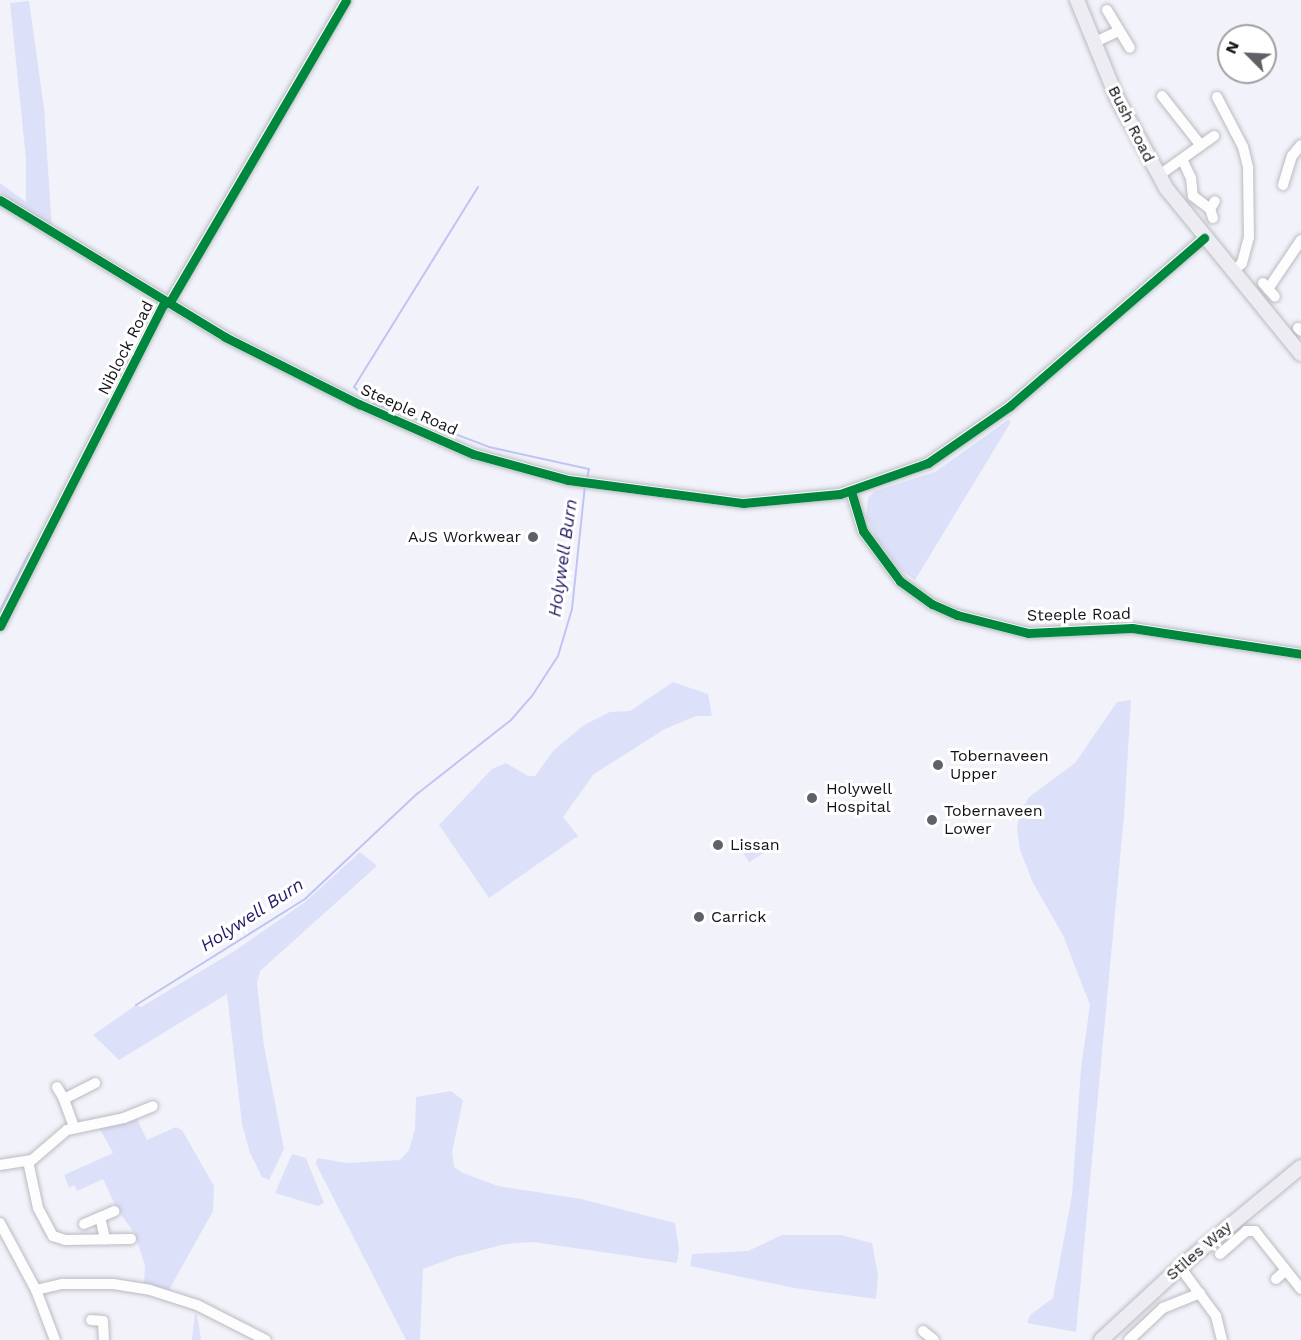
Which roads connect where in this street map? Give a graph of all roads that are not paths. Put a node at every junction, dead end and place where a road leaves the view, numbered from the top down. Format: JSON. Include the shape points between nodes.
{"nodes":[{"id":1,"x":346,"y":0,"type":"edge"},
{"id":2,"x":1077,"y":0,"type":"edge"},
{"id":3,"x":1107,"y":10,"type":"dead end"},
{"id":4,"x":1119,"y":31,"type":"junction"},
{"id":5,"x":1093,"y":43,"type":"junction"},
{"id":6,"x":1130,"y":48,"type":"dead end"},
{"id":7,"x":1162,"y":96,"type":"dead end"},
{"id":8,"x":1217,"y":97,"type":"dead end"},
{"id":9,"x":1214,"y":136,"type":"dead end"},
{"id":10,"x":1199,"y":143,"type":"junction"},
{"id":11,"x":1301,"y":146,"type":"edge"},
{"id":12,"x":1183,"y":161,"type":"junction"},
{"id":13,"x":1158,"y":176,"type":"junction"},
{"id":14,"x":1283,"y":185,"type":"dead end"},
{"id":15,"x":0,"y":200,"type":"edge"},
{"id":16,"x":1213,"y":209,"type":"dead end"},
{"id":17,"x":1204,"y":238,"type":"junction"},
{"id":18,"x":1301,"y":240,"type":"edge"},
{"id":19,"x":1233,"y":272,"type":"junction"},
{"id":20,"x":1269,"y":290,"type":"dead end"},
{"id":21,"x":167,"y":303,"type":"junction"},
{"id":22,"x":1301,"y":354,"type":"edge"},
{"id":23,"x":851,"y":491,"type":"junction"},
{"id":24,"x":0,"y":626,"type":"edge"},
{"id":25,"x":1301,"y":654,"type":"edge"},
{"id":26,"x":95,"y":1083,"type":"dead end"},
{"id":27,"x":57,"y":1087,"type":"dead end"},
{"id":28,"x":64,"y":1098,"type":"junction"},
{"id":29,"x":146,"y":1105,"type":"dead end"},
{"id":30,"x":74,"y":1127,"type":"junction"},
{"id":31,"x":28,"y":1161,"type":"junction"},
{"id":32,"x":1,"y":1164,"type":"edge"},
{"id":33,"x":1301,"y":1167,"type":"edge"},
{"id":34,"x":114,"y":1211,"type":"dead end"},
{"id":35,"x":100,"y":1217,"type":"junction"},
{"id":36,"x":84,"y":1224,"type":"dead end"},
{"id":37,"x":2,"y":1230,"type":"edge"},
{"id":38,"x":105,"y":1239,"type":"junction"},
{"id":39,"x":131,"y":1239,"type":"dead end"},
{"id":40,"x":1220,"y":1254,"type":"dead end"},
{"id":41,"x":1180,"y":1267,"type":"junction"},
{"id":42,"x":1286,"y":1270,"type":"junction"},
{"id":43,"x":1276,"y":1279,"type":"dead end"},
{"id":44,"x":1301,"y":1289,"type":"edge"},
{"id":45,"x":36,"y":1290,"type":"junction"},
{"id":46,"x":1200,"y":1293,"type":"junction"},
{"id":47,"x":91,"y":1320,"type":"dead end"},
{"id":48,"x":923,"y":1332,"type":"dead end"},
{"id":49,"x":55,"y":1340,"type":"edge"},
{"id":50,"x":104,"y":1340,"type":"edge"},
{"id":51,"x":267,"y":1340,"type":"edge"},
{"id":52,"x":933,"y":1340,"type":"edge"},
{"id":53,"x":1101,"y":1340,"type":"edge"},
{"id":54,"x":1130,"y":1340,"type":"edge"},
{"id":55,"x":1222,"y":1340,"type":"edge"}],
"edges":[{"from":1,"to":21,"type":"street","name":"Niblock Road"},
{"from":2,"to":5,"type":"main road","name":"Bush Road"},
{"from":3,"to":4,"type":"street"},
{"from":4,"to":5,"type":"street"},
{"from":4,"to":6,"type":"street"},
{"from":5,"to":13,"type":"main road","name":"Bush Road","via":[[1127,121]]},
{"from":7,"to":10,"type":"street"},
{"from":8,"to":19,"type":"street","via":[[1243,147],[1248,167],[1249,237],[1242,263]]},
{"from":9,"to":10,"type":"street"},
{"from":10,"to":12,"type":"street"},
{"from":11,"to":14,"type":"street","via":[[1292,156]]},
{"from":12,"to":13,"type":"street"},
{"from":12,"to":16,"type":"street","via":[[1191,178],[1193,196]]},
{"from":13,"to":17,"type":"main road","name":"Bush Road"},
{"from":15,"to":21,"type":"street","name":"Steeple Road"},
{"from":17,"to":19,"type":"main road"},
{"from":17,"to":23,"type":"street","name":"Steeple Road","via":[[1010,406],[966,439],[928,463]]},
{"from":18,"to":20,"type":"street"},
{"from":19,"to":22,"type":"main road"},
{"from":21,"to":23,"type":"street","name":"Steeple Road","via":[[273,361],[442,441],[526,472],[743,503],[816,498]]},
{"from":21,"to":24,"type":"street","name":"Niblock Road"},
{"from":23,"to":25,"type":"street","name":"Steeple Road","via":[[863,531],[887,567],[907,588],[957,615],[1028,633],[1132,628]]},
{"from":26,"to":28,"type":"street"},
{"from":27,"to":28,"type":"street"},
{"from":28,"to":30,"type":"street"},
{"from":29,"to":30,"type":"street"},
{"from":30,"to":31,"type":"street","via":[[59,1134]]},
{"from":31,"to":32,"type":"street"},
{"from":31,"to":38,"type":"street","via":[[38,1208],[50,1233],[65,1240]]},
{"from":33,"to":41,"type":"main road","name":"Stiles Way"},
{"from":34,"to":35,"type":"street"},
{"from":35,"to":36,"type":"street"},
{"from":35,"to":38,"type":"street"},
{"from":37,"to":45,"type":"street"},
{"from":38,"to":39,"type":"street"},
{"from":40,"to":42,"type":"street","via":[[1252,1230]]},
{"from":41,"to":46,"type":"street"},
{"from":41,"to":53,"type":"main road","name":"Stiles Way"},
{"from":42,"to":43,"type":"street"},
{"from":42,"to":44,"type":"street"},
{"from":45,"to":49,"type":"street"},
{"from":45,"to":51,"type":"street","via":[[63,1284],[113,1284],[150,1290],[197,1305]]},
{"from":46,"to":54,"type":"street","via":[[1163,1308]]},
{"from":46,"to":55,"type":"street","via":[[1220,1323]]},
{"from":47,"to":50,"type":"street","via":[[103,1321]]},
{"from":48,"to":52,"type":"street"}]}
